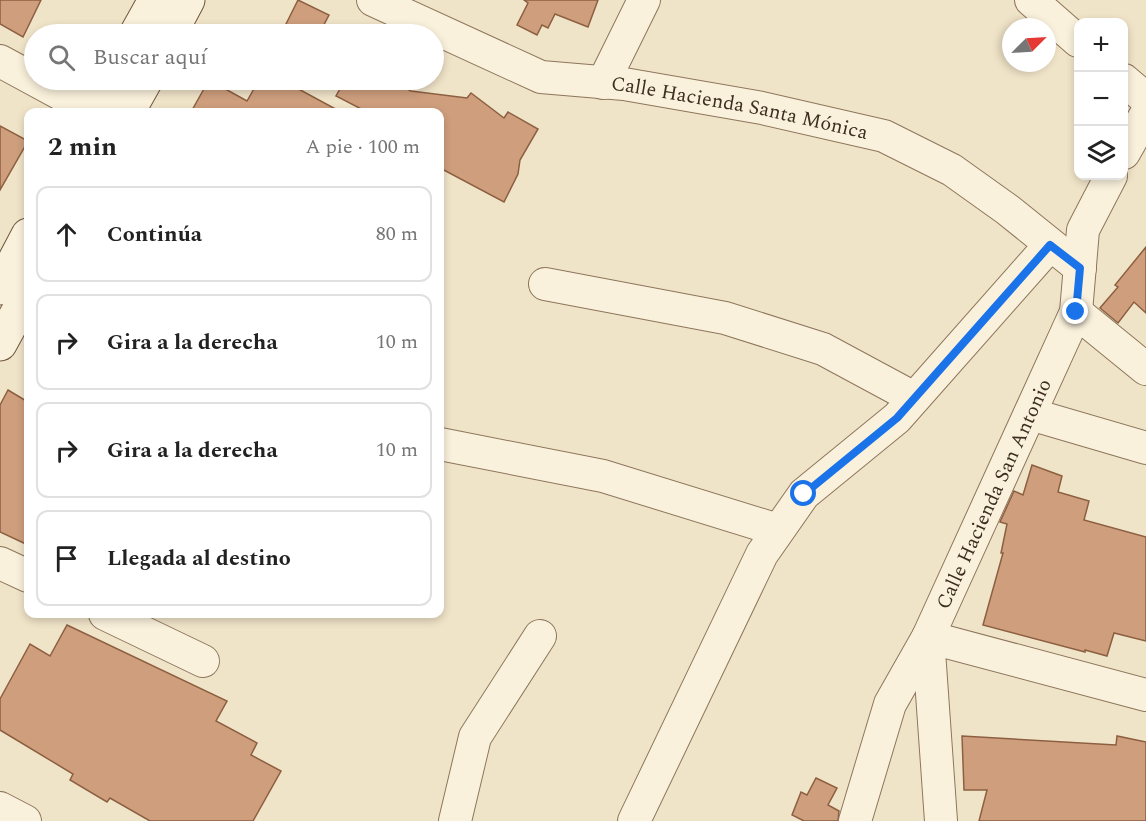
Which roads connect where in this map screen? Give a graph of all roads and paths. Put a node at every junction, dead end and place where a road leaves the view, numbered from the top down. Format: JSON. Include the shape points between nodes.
{"nodes":[{"id":1,"x":155,"y":0,"type":"edge"},
{"id":2,"x":188,"y":0,"type":"edge"},
{"id":3,"x":373,"y":0,"type":"edge"},
{"id":4,"x":644,"y":0,"type":"edge"},
{"id":5,"x":1031,"y":0,"type":"edge"},
{"id":6,"x":142,"y":24,"type":"edge"},
{"id":7,"x":175,"y":24,"type":"edge"},
{"id":8,"x":425,"y":24,"type":"edge"},
{"id":9,"x":444,"y":33,"type":"edge"},
{"id":10,"x":1074,"y":38,"type":"edge"},
{"id":11,"x":0,"y":62,"type":"edge"},
{"id":12,"x":24,"y":75,"type":"edge"},
{"id":13,"x":603,"y":83,"type":"junction"},
{"id":14,"x":1128,"y":83,"type":"edge"},
{"id":15,"x":53,"y":90,"type":"edge"},
{"id":16,"x":106,"y":90,"type":"edge"},
{"id":17,"x":141,"y":90,"type":"edge"},
{"id":18,"x":1146,"y":99,"type":"edge"},
{"id":19,"x":86,"y":108,"type":"edge"},
{"id":20,"x":96,"y":108,"type":"edge"},
{"id":21,"x":131,"y":108,"type":"edge"},
{"id":22,"x":1146,"y":114,"type":"edge"},
{"id":23,"x":1128,"y":146,"type":"edge"},
{"id":24,"x":1109,"y":180,"type":"edge"},
{"id":25,"x":24,"y":243,"type":"edge"},
{"id":26,"x":1050,"y":245,"type":"junction"},
{"id":27,"x":1080,"y":268,"type":"junction"},
{"id":28,"x":545,"y":284,"type":"dead end"},
{"id":29,"x":0,"y":288,"type":"edge"},
{"id":30,"x":1076,"y":312,"type":"junction"},
{"id":31,"x":1146,"y":369,"type":"edge"},
{"id":32,"x":914,"y":398,"type":"junction"},
{"id":33,"x":1030,"y":414,"type":"junction"},
{"id":34,"x":444,"y":445,"type":"edge"},
{"id":35,"x":1146,"y":448,"type":"edge"},
{"id":36,"x":778,"y":530,"type":"junction"},
{"id":37,"x":0,"y":562,"type":"edge"},
{"id":38,"x":24,"y":574,"type":"edge"},
{"id":39,"x":113,"y":618,"type":"edge"},
{"id":40,"x":540,"y":636,"type":"dead end"},
{"id":41,"x":928,"y":638,"type":"junction"},
{"id":42,"x":203,"y":662,"type":"dead end"},
{"id":43,"x":1146,"y":696,"type":"edge"},
{"id":44,"x":0,"y":808,"type":"edge"},
{"id":45,"x":25,"y":821,"type":"edge"},
{"id":46,"x":455,"y":821,"type":"edge"},
{"id":47,"x":634,"y":821,"type":"edge"},
{"id":48,"x":855,"y":821,"type":"edge"},
{"id":49,"x":941,"y":821,"type":"edge"}],
"edges":[{"from":1,"to":6,"type":"main road"},
{"from":2,"to":7,"type":"main road"},
{"from":3,"to":8,"type":"street","name":"Calle Hacienda Santa Mónica"},
{"from":4,"to":13,"type":"street"},
{"from":5,"to":10,"type":"street"},
{"from":9,"to":13,"type":"street","name":"Calle Hacienda Santa Mónica","via":[[540,77]]},
{"from":11,"to":12,"type":"street"},
{"from":13,"to":26,"type":"street","name":"Calle Hacienda Santa Mónica","via":[[762,108],[885,136],[952,170]]},
{"from":14,"to":18,"type":"street"},
{"from":15,"to":19,"type":"street"},
{"from":16,"to":20,"type":"main road"},
{"from":17,"to":21,"type":"main road"},
{"from":22,"to":23,"type":"street"},
{"from":24,"to":27,"type":"street","name":"Calle Hacienda San Antonio","via":[[1083,230]]},
{"from":25,"to":29,"type":"main road"},
{"from":26,"to":27,"type":"street","name":"Calle Hacienda Santa Mónica"},
{"from":26,"to":32,"type":"street"},
{"from":27,"to":30,"type":"street","name":"Calle Hacienda San Antonio"},
{"from":28,"to":32,"type":"street","via":[[736,322],[823,349]]},
{"from":30,"to":31,"type":"street"},
{"from":30,"to":33,"type":"street","name":"Calle Hacienda San Antonio"},
{"from":32,"to":36,"type":"street","via":[[897,418],[804,494]]},
{"from":33,"to":35,"type":"street"},
{"from":33,"to":41,"type":"street","name":"Calle Hacienda San Antonio"},
{"from":34,"to":36,"type":"street","via":[[603,476]]},
{"from":36,"to":47,"type":"street","via":[[762,554]]},
{"from":37,"to":38,"type":"street"},
{"from":39,"to":42,"type":"street"},
{"from":40,"to":46,"type":"street","via":[[475,737]]},
{"from":41,"to":43,"type":"street"},
{"from":41,"to":48,"type":"street","via":[[890,704]]},
{"from":41,"to":49,"type":"street","name":"Calle Hacienda San Antonio"},
{"from":44,"to":45,"type":"street"}]}
